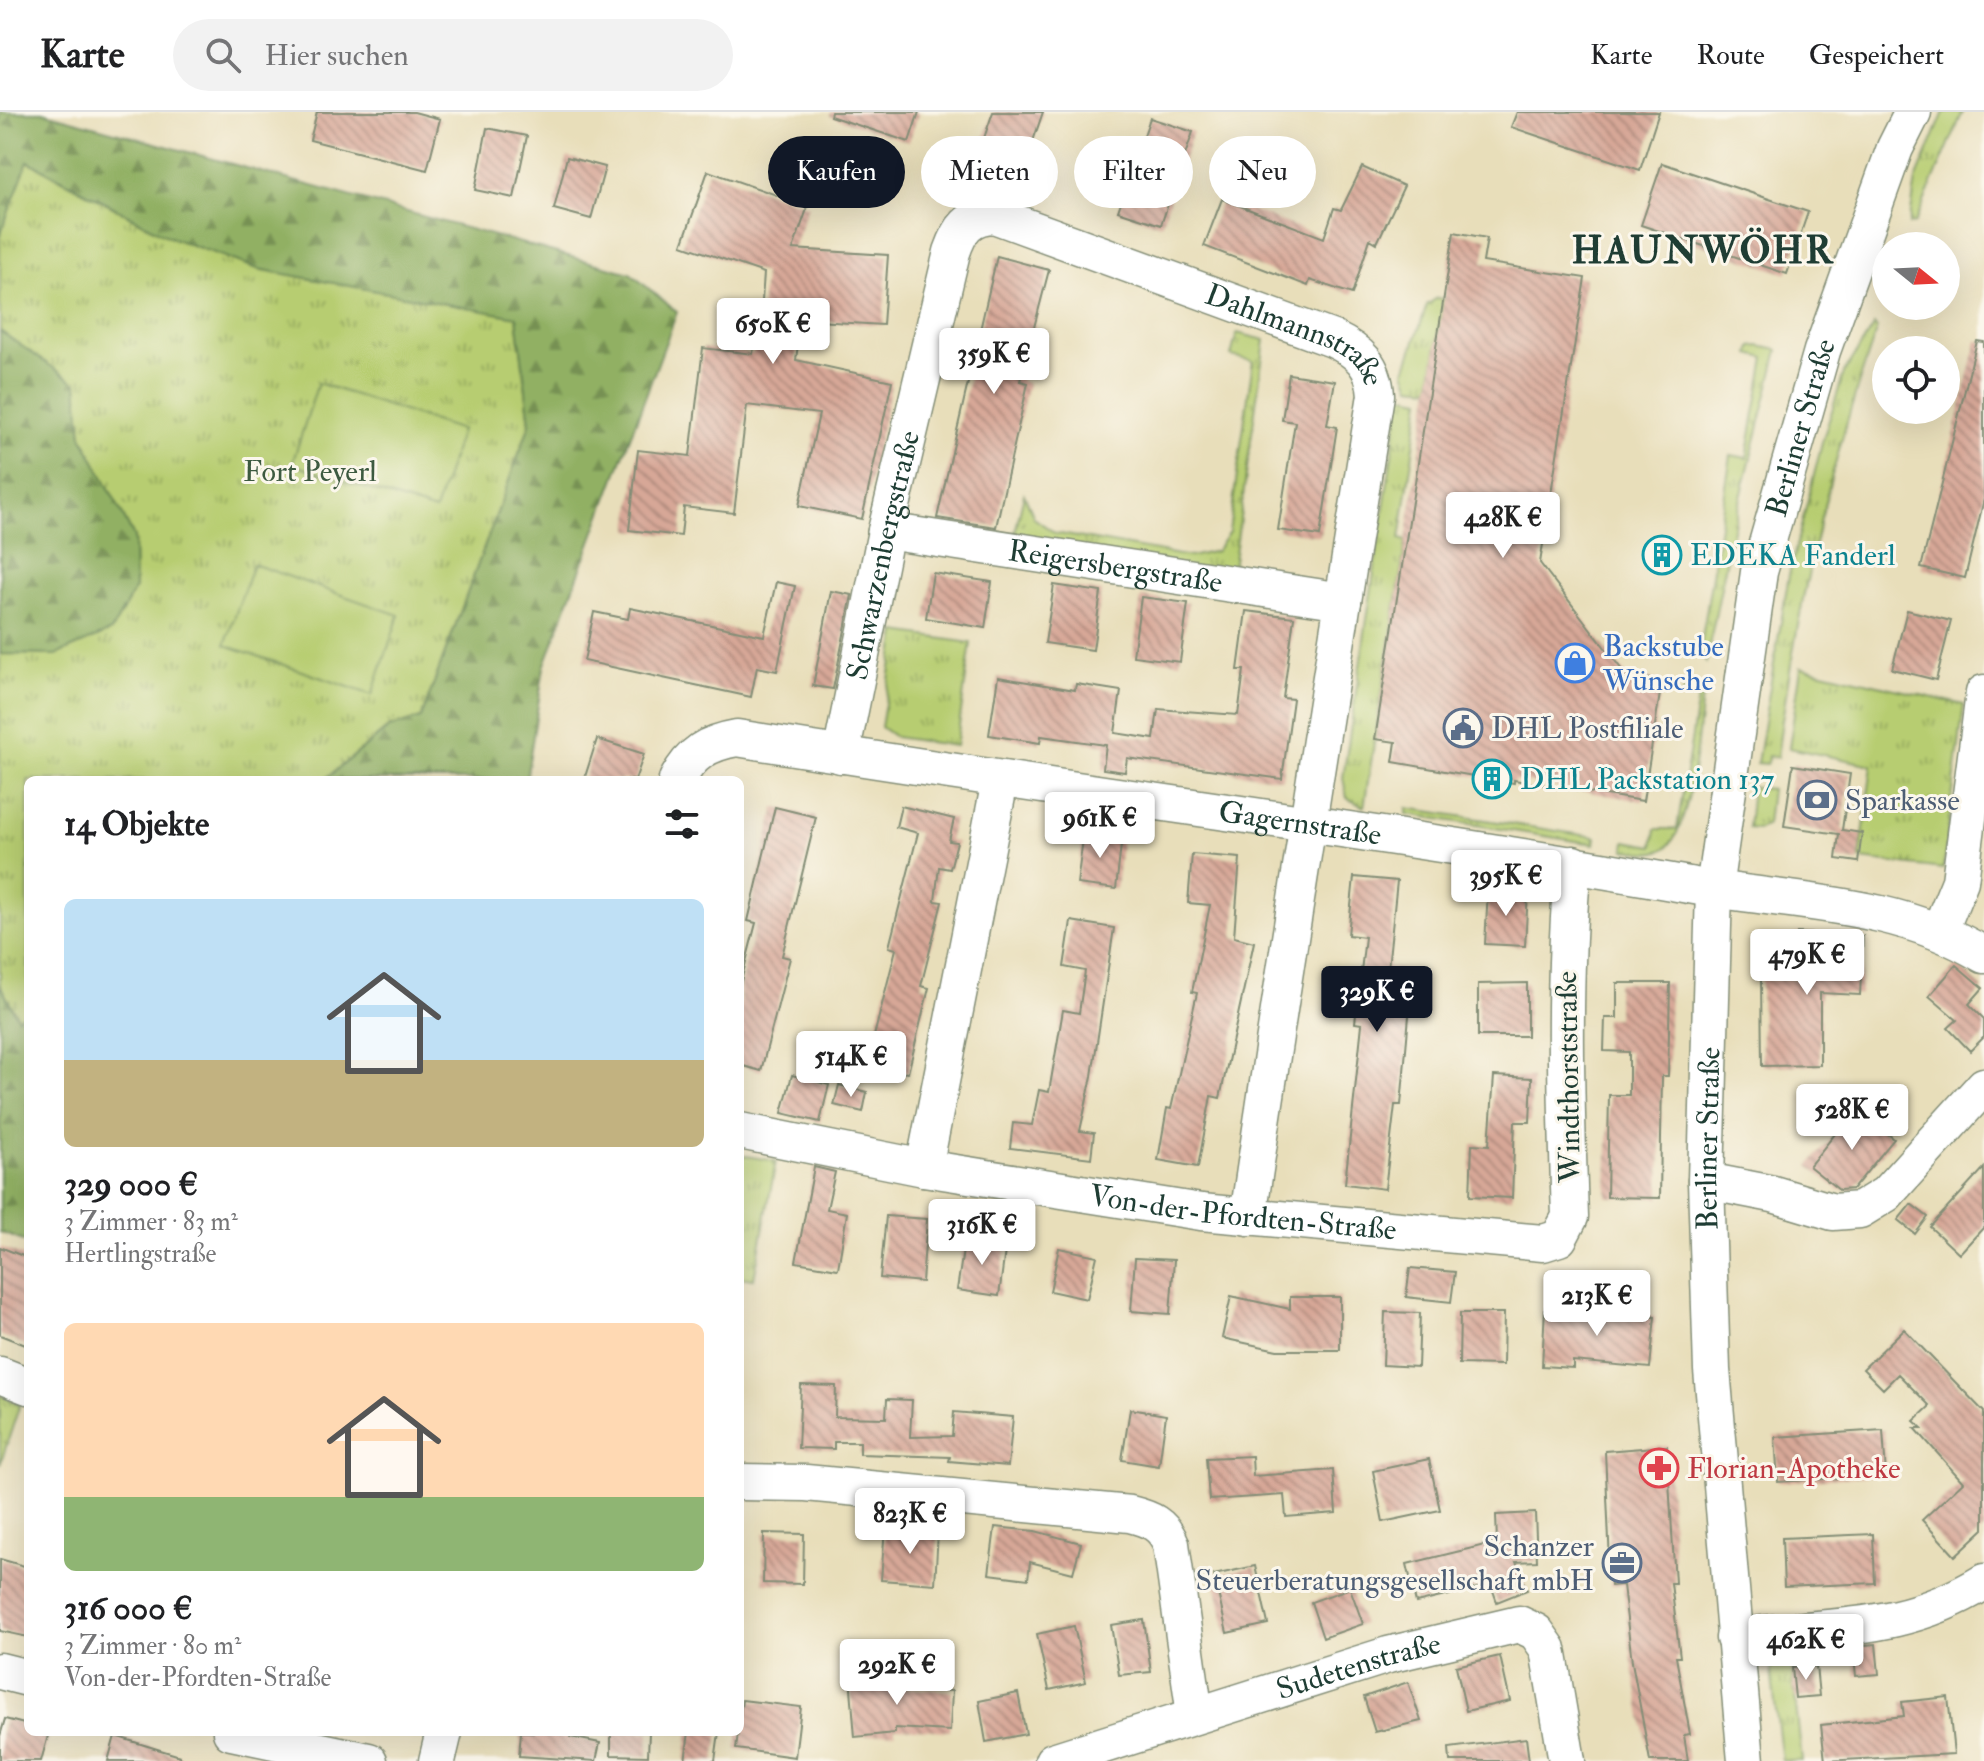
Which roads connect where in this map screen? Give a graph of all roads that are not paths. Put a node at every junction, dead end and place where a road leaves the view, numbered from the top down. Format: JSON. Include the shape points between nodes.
{"nodes":[{"id":1,"x":1913,"y":112,"type":"edge"},
{"id":2,"x":969,"y":221,"type":"joint"},
{"id":3,"x":886,"y":531,"type":"junction"},
{"id":4,"x":1343,"y":601,"type":"junction"},
{"id":5,"x":1984,"y":693,"type":"edge"},
{"id":6,"x":1981,"y":730,"type":"edge"},
{"id":7,"x":841,"y":755,"type":"junction"},
{"id":8,"x":687,"y":766,"type":"edge"},
{"id":9,"x":1000,"y":781,"type":"junction"},
{"id":10,"x":1307,"y":824,"type":"junction"},
{"id":11,"x":1573,"y":864,"type":"junction"},
{"id":12,"x":1714,"y":889,"type":"junction"},
{"id":13,"x":1940,"y":930,"type":"junction"},
{"id":14,"x":1984,"y":955,"type":"edge"},
{"id":15,"x":1984,"y":1086,"type":"edge"},
{"id":16,"x":744,"y":1132,"type":"edge"},
{"id":17,"x":924,"y":1168,"type":"junction"},
{"id":18,"x":1706,"y":1181,"type":"junction"},
{"id":19,"x":1248,"y":1217,"type":"junction"},
{"id":20,"x":1559,"y":1238,"type":"joint"},
{"id":21,"x":0,"y":1375,"type":"edge"},
{"id":22,"x":24,"y":1384,"type":"edge"},
{"id":23,"x":744,"y":1482,"type":"edge"},
{"id":24,"x":1984,"y":1582,"type":"edge"},
{"id":25,"x":1734,"y":1638,"type":"junction"},
{"id":26,"x":0,"y":1671,"type":"edge"},
{"id":27,"x":24,"y":1677,"type":"edge"},
{"id":28,"x":1195,"y":1715,"type":"junction"},
{"id":29,"x":250,"y":1736,"type":"edge"},
{"id":30,"x":443,"y":1736,"type":"edge"},
{"id":31,"x":369,"y":1761,"type":"edge"},
{"id":32,"x":437,"y":1761,"type":"edge"},
{"id":33,"x":1053,"y":1761,"type":"edge"},
{"id":34,"x":1567,"y":1761,"type":"edge"},
{"id":35,"x":1746,"y":1761,"type":"edge"}],
"edges":[{"from":1,"to":12,"type":"street","name":"Berliner Straße","via":[[1895,148],[1822,351],[1759,572]]},
{"from":2,"to":3,"type":"street","name":"Schwarzenbergstraße","via":[[952,252]]},
{"from":2,"to":4,"type":"street","name":"Dahlmannstraße","via":[[994,215],[1333,339],[1361,356],[1375,378],[1376,395]]},
{"from":3,"to":4,"type":"street","name":"Reigersbergstraße"},
{"from":3,"to":7,"type":"street","name":"Schwarzenbergstraße"},
{"from":4,"to":10,"type":"street","name":"Dahlmannstraße"},
{"from":5,"to":6,"type":"street"},
{"from":6,"to":13,"type":"street","via":[[1960,881]]},
{"from":7,"to":8,"type":"street","name":"Gagernstraße","via":[[737,738],[715,742]]},
{"from":7,"to":9,"type":"street","name":"Gagernstraße"},
{"from":9,"to":10,"type":"street","name":"Gagernstraße"},
{"from":9,"to":17,"type":"street"},
{"from":10,"to":11,"type":"street","name":"Gagernstraße"},
{"from":10,"to":19,"type":"street","name":"Dahlmannstraße"},
{"from":11,"to":12,"type":"street","name":"Gagernstraße"},
{"from":11,"to":20,"type":"street","name":"Windthorststraße","via":[[1565,1066],[1570,1217]]},
{"from":12,"to":13,"type":"street","name":"Gagernstraße","via":[[1873,910]]},
{"from":12,"to":18,"type":"street","name":"Berliner Straße"},
{"from":13,"to":14,"type":"street","name":"Gagernstraße"},
{"from":15,"to":18,"type":"street","via":[[1886,1194],[1860,1210],[1833,1212]]},
{"from":16,"to":17,"type":"street","name":"Von-der-Pfordten-Straße"},
{"from":17,"to":19,"type":"street","name":"Von-der-Pfordten-Straße"},
{"from":18,"to":25,"type":"street","name":"Berliner Straße","via":[[1712,1370]]},
{"from":19,"to":20,"type":"street","name":"Von-der-Pfordten-Straße","via":[[1543,1243]]},
{"from":21,"to":22,"type":"street"},
{"from":23,"to":28,"type":"street","via":[[822,1484],[1150,1520],[1161,1526],[1171,1544]]},
{"from":24,"to":25,"type":"street","via":[[1919,1615]]},
{"from":25,"to":35,"type":"street","name":"Berliner Straße"},
{"from":26,"to":27,"type":"street"},
{"from":28,"to":33,"type":"street","name":"Sudetenstraße"},
{"from":28,"to":34,"type":"street","name":"Sudetenstraße","via":[[1388,1655],[1519,1624],[1536,1632],[1548,1649]]},
{"from":29,"to":31,"type":"street"},
{"from":30,"to":32,"type":"street"}]}
